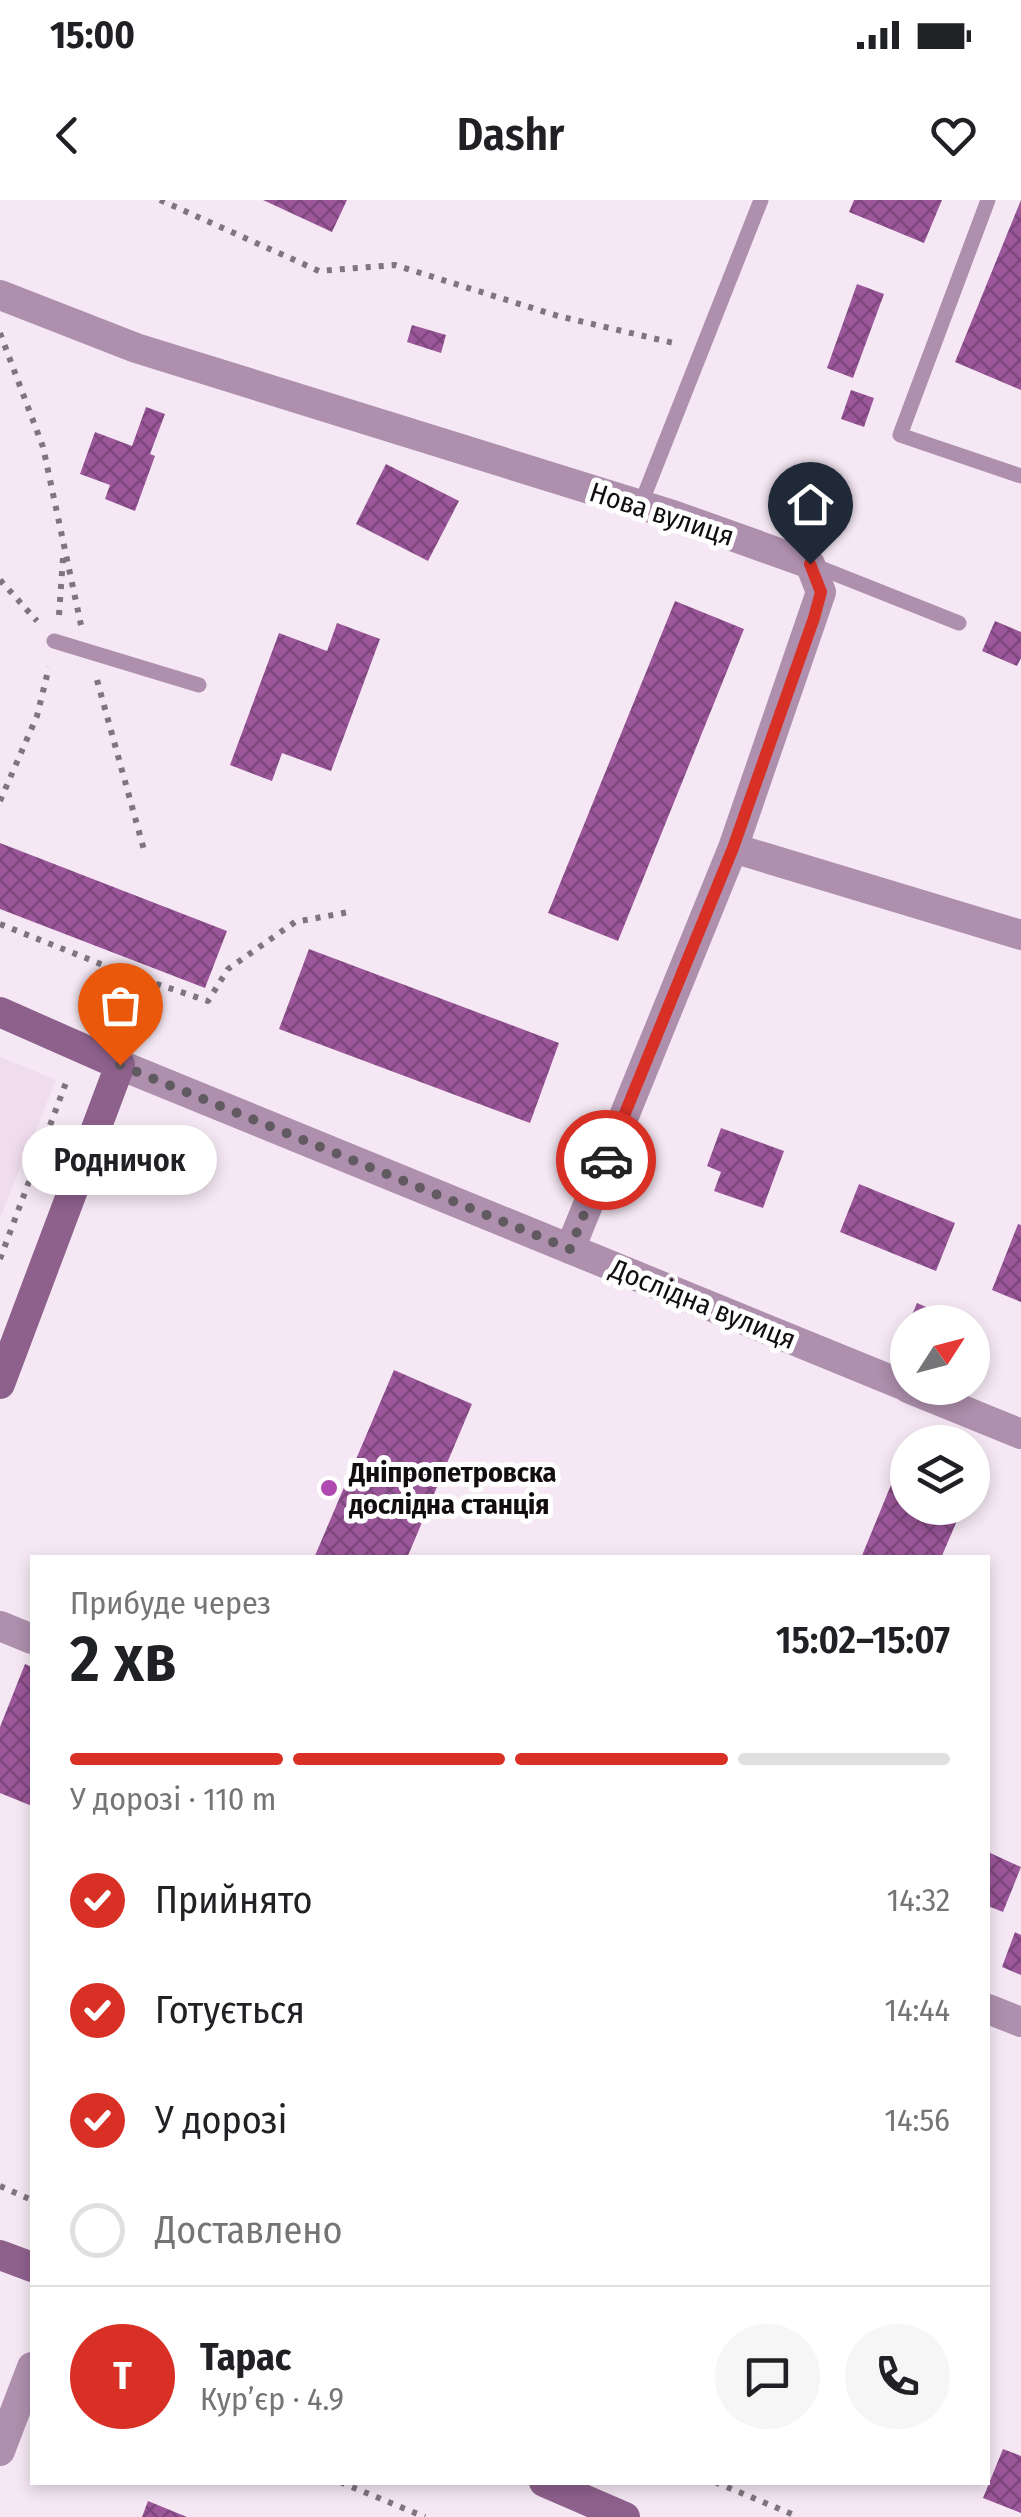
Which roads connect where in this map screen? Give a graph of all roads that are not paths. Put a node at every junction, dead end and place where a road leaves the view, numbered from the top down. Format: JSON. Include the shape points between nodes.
{"nodes":[{"id":1,"x":761,"y":200,"type":"edge"},
{"id":2,"x":988,"y":200,"type":"edge"},
{"id":3,"x":0,"y":295,"type":"edge"},
{"id":4,"x":1021,"y":476,"type":"edge"},
{"id":5,"x":640,"y":506,"type":"junction"},
{"id":6,"x":810,"y":564,"type":"junction"},
{"id":7,"x":958,"y":623,"type":"dead end"},
{"id":8,"x":54,"y":641,"type":"road end"},
{"id":9,"x":199,"y":684,"type":"dead end"},
{"id":10,"x":733,"y":848,"type":"junction"},
{"id":11,"x":1021,"y":936,"type":"edge"},
{"id":12,"x":0,"y":1012,"type":"edge"},
{"id":13,"x":120,"y":1065,"type":"junction"},
{"id":14,"x":570,"y":1249,"type":"junction"},
{"id":15,"x":890,"y":1380,"type":"edge"},
{"id":16,"x":0,"y":1384,"type":"edge"},
{"id":17,"x":951,"y":1405,"type":"edge"},
{"id":18,"x":1021,"y":1434,"type":"edge"},
{"id":19,"x":0,"y":1626,"type":"edge"},
{"id":20,"x":30,"y":1638,"type":"edge"},
{"id":21,"x":990,"y":2010,"type":"edge"},
{"id":22,"x":1021,"y":2022,"type":"edge"},
{"id":23,"x":0,"y":2255,"type":"edge"},
{"id":24,"x":30,"y":2266,"type":"edge"},
{"id":25,"x":30,"y":2372,"type":"edge"},
{"id":26,"x":0,"y":2451,"type":"edge"},
{"id":27,"x":551,"y":2485,"type":"edge"},
{"id":28,"x":625,"y":2517,"type":"edge"}],
"edges":[{"from":1,"to":5,"type":"lane"},
{"from":2,"to":4,"type":"lane","via":[[900,435]]},
{"from":3,"to":5,"type":"street","name":"Нова вулиця","via":[[136,348]]},
{"from":5,"to":6,"type":"street","name":"Нова вулиця"},
{"from":6,"to":7,"type":"lane"},
{"from":6,"to":10,"type":"street","via":[[821,592]]},
{"from":8,"to":9,"type":"lane"},
{"from":10,"to":11,"type":"street"},
{"from":10,"to":14,"type":"street"},
{"from":12,"to":13,"type":"street","name":"Дослідна вулиця"},
{"from":13,"to":14,"type":"street","name":"Дослідна вулиця"},
{"from":13,"to":16,"type":"street"},
{"from":14,"to":15,"type":"street","name":"Дослідна вулиця"},
{"from":17,"to":18,"type":"street","name":"Дослідна вулиця"},
{"from":19,"to":20,"type":"street"},
{"from":21,"to":22,"type":"street"},
{"from":23,"to":24,"type":"street"},
{"from":25,"to":26,"type":"street"},
{"from":27,"to":28,"type":"street"}]}
